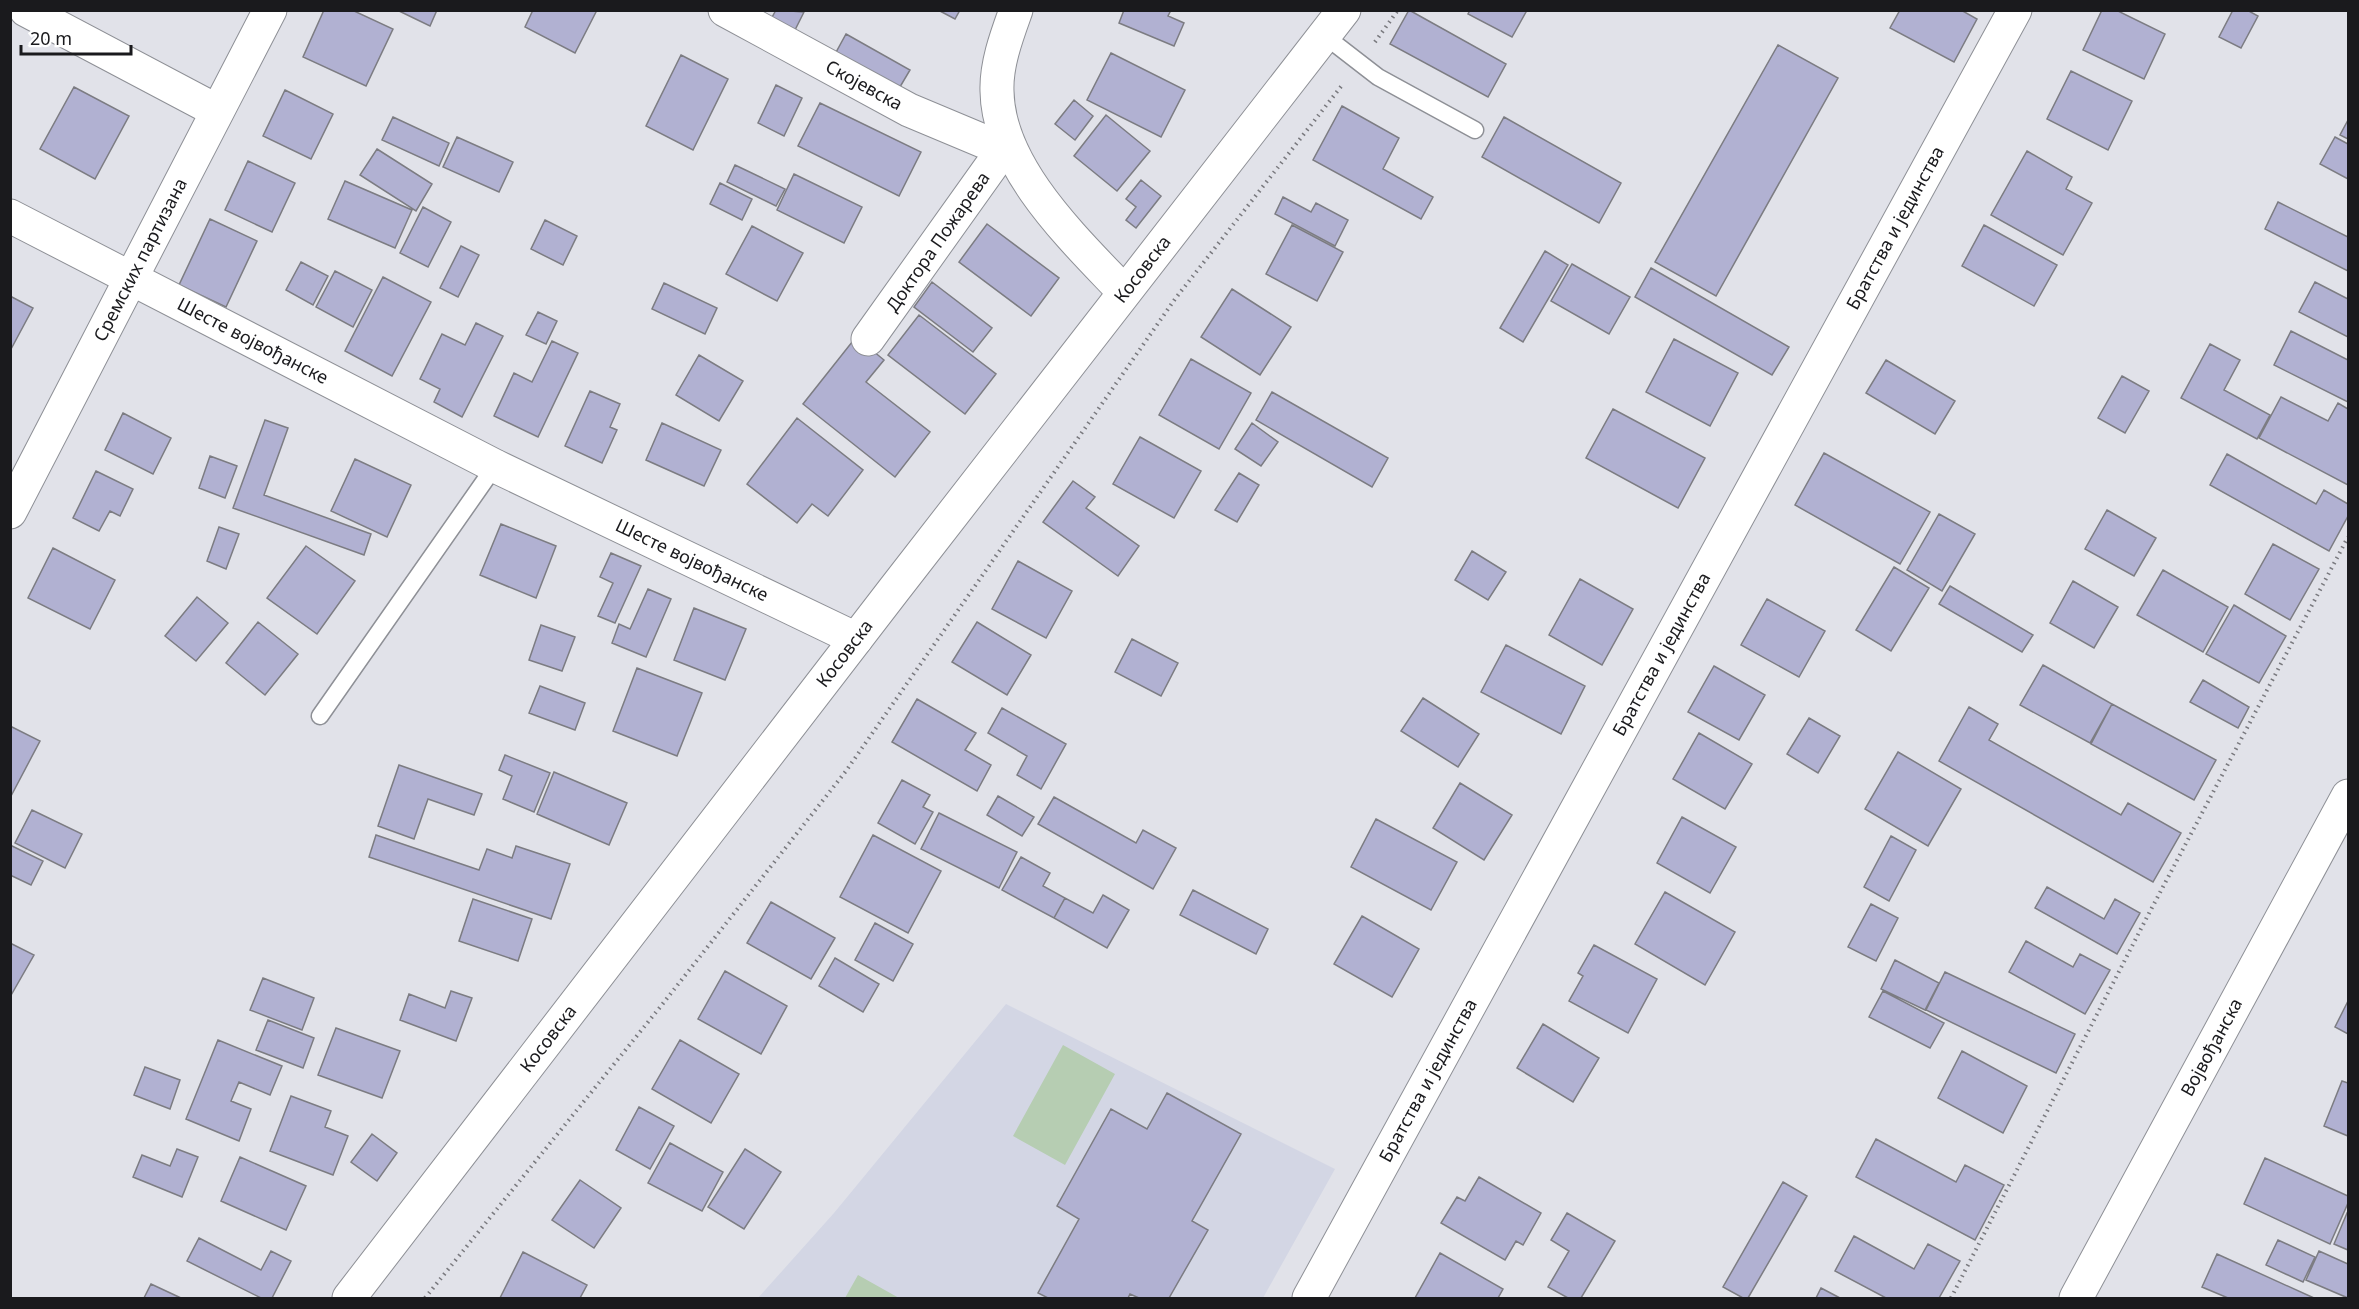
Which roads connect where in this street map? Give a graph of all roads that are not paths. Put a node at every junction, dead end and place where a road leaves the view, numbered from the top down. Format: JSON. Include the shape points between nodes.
{"nodes":[{"id":1,"x":26,"y":10,"type":"edge"},
{"id":2,"x":270,"y":10,"type":"edge"},
{"id":3,"x":725,"y":10,"type":"edge"},
{"id":4,"x":1016,"y":10,"type":"edge"},
{"id":5,"x":1344,"y":10,"type":"edge"},
{"id":6,"x":2015,"y":10,"type":"edge"},
{"id":7,"x":1325,"y":36,"type":"junction"},
{"id":8,"x":217,"y":111,"type":"junction"},
{"id":9,"x":1475,"y":130,"type":"dead end"},
{"id":10,"x":1007,"y":144,"type":"junction"},
{"id":11,"x":10,"y":216,"type":"edge"},
{"id":12,"x":132,"y":278,"type":"junction"},
{"id":13,"x":1124,"y":292,"type":"junction"},
{"id":14,"x":868,"y":339,"type":"dead end"},
{"id":15,"x":495,"y":466,"type":"junction"},
{"id":16,"x":10,"y":512,"type":"edge"},
{"id":17,"x":856,"y":639,"type":"junction"},
{"id":18,"x":320,"y":716,"type":"dead end"},
{"id":19,"x":2349,"y":796,"type":"edge"},
{"id":20,"x":349,"y":1299,"type":"edge"},
{"id":21,"x":1309,"y":1299,"type":"edge"},
{"id":22,"x":2076,"y":1299,"type":"edge"}],
"edges":[{"from":1,"to":8,"type":"street"},
{"from":2,"to":8,"type":"street","name":"Сремских партизана"},
{"from":3,"to":10,"type":"street","name":"Скојевска","via":[[909,110],[983,141]]},
{"from":4,"to":10,"type":"street","via":[[999,67],[997,88]]},
{"from":5,"to":7,"type":"street","name":"Косовска"},
{"from":6,"to":21,"type":"street","name":"Братства и јединства"},
{"from":7,"to":9,"type":"lane","via":[[1378,77]]},
{"from":7,"to":13,"type":"street","name":"Косовска"},
{"from":8,"to":12,"type":"street","name":"Сремских партизана"},
{"from":10,"to":13,"type":"street","via":[[1046,205]]},
{"from":10,"to":14,"type":"street","name":"Доктора Пожарева"},
{"from":11,"to":12,"type":"street","name":"Шесте војвођанске"},
{"from":12,"to":15,"type":"street","name":"Шесте војвођанске"},
{"from":12,"to":16,"type":"street","name":"Сремских партизана"},
{"from":13,"to":17,"type":"street","name":"Косовска"},
{"from":15,"to":17,"type":"street","name":"Шесте војвођанске"},
{"from":15,"to":18,"type":"lane"},
{"from":17,"to":20,"type":"street","name":"Косовска"},
{"from":19,"to":22,"type":"street","name":"Војвођанска"}]}
